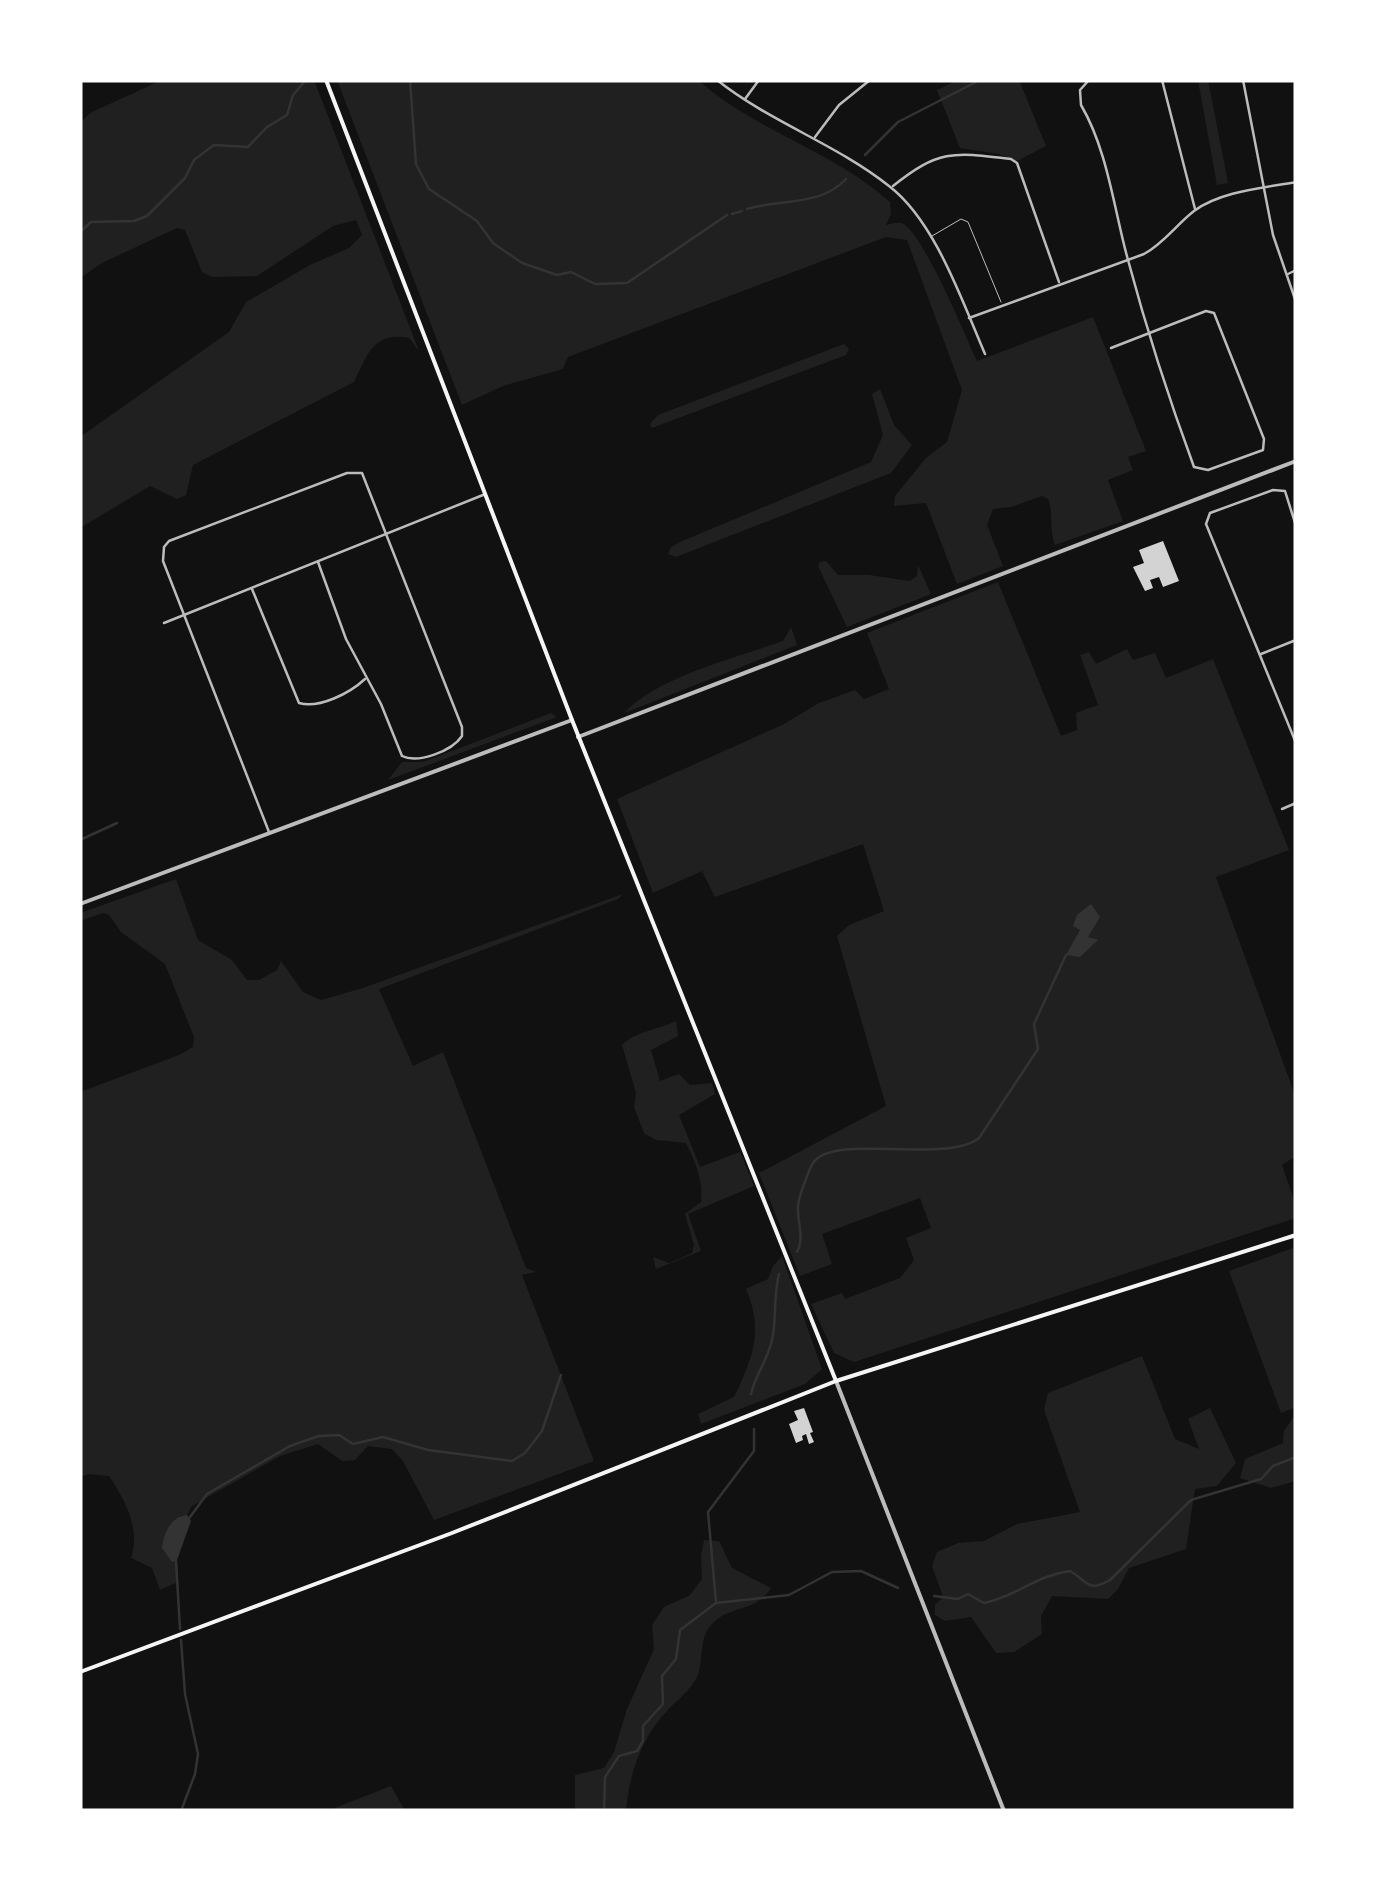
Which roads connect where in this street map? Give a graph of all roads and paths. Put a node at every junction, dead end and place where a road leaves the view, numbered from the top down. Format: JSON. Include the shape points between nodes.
{"nodes":[{"id":1,"x":326,"y":80,"type":"edge"},
{"id":2,"x":717,"y":80,"type":"edge"},
{"id":3,"x":759,"y":80,"type":"edge"},
{"id":4,"x":870,"y":80,"type":"edge"},
{"id":5,"x":1089,"y":80,"type":"edge"},
{"id":6,"x":1162,"y":80,"type":"edge"},
{"id":7,"x":1243,"y":80,"type":"edge"},
{"id":8,"x":745,"y":100,"type":"junction"},
{"id":9,"x":814,"y":138,"type":"junction"},
{"id":10,"x":1296,"y":182,"type":"edge"},
{"id":11,"x":892,"y":187,"type":"junction"},
{"id":12,"x":1263,"y":188,"type":"junction"},
{"id":13,"x":1195,"y":210,"type":"junction"},
{"id":14,"x":930,"y":237,"type":"junction"},
{"id":15,"x":1127,"y":258,"type":"junction"},
{"id":16,"x":1296,"y":270,"type":"edge"},
{"id":17,"x":1286,"y":275,"type":"junction"},
{"id":18,"x":1060,"y":284,"type":"junction"},
{"id":19,"x":1296,"y":302,"type":"edge"},
{"id":20,"x":1002,"y":306,"type":"junction"},
{"id":21,"x":969,"y":318,"type":"junction"},
{"id":22,"x":1149,"y":332,"type":"junction"},
{"id":23,"x":1111,"y":348,"type":"dead end"},
{"id":24,"x":984,"y":354,"type":"dead end"},
{"id":25,"x":1296,"y":461,"type":"edge"},
{"id":26,"x":485,"y":494,"type":"junction"},
{"id":27,"x":1296,"y":526,"type":"edge"},
{"id":28,"x":388,"y":534,"type":"junction"},
{"id":29,"x":318,"y":562,"type":"junction"},
{"id":30,"x":251,"y":588,"type":"junction"},
{"id":31,"x":184,"y":615,"type":"junction"},
{"id":32,"x":164,"y":623,"type":"dead end"},
{"id":33,"x":1296,"y":640,"type":"edge"},
{"id":34,"x":1260,"y":654,"type":"junction"},
{"id":35,"x":366,"y":678,"type":"junction"},
{"id":36,"x":572,"y":720,"type":"junction"},
{"id":37,"x":578,"y":737,"type":"junction"},
{"id":38,"x":1296,"y":744,"type":"edge"},
{"id":39,"x":1296,"y":803,"type":"edge"},
{"id":40,"x":1282,"y":809,"type":"dead end"},
{"id":41,"x":269,"y":834,"type":"junction"},
{"id":42,"x":80,"y":904,"type":"edge"},
{"id":43,"x":1296,"y":1235,"type":"edge"},
{"id":44,"x":836,"y":1381,"type":"junction"},
{"id":45,"x":80,"y":1672,"type":"edge"},
{"id":46,"x":1004,"y":1811,"type":"edge"}],
"edges":[{"from":1,"to":26,"type":"main road"},
{"from":2,"to":8,"type":"street"},
{"from":3,"to":8,"type":"street"},
{"from":4,"to":9,"type":"street","via":[[838,104]]},
{"from":5,"to":15,"type":"street","via":[[1080,90],[1081,105]]},
{"from":6,"to":13,"type":"street"},
{"from":7,"to":12,"type":"street"},
{"from":8,"to":9,"type":"street"},
{"from":9,"to":11,"type":"street"},
{"from":10,"to":12,"type":"street"},
{"from":11,"to":14,"type":"street"},
{"from":11,"to":18,"type":"street","via":[[940,156],[1011,158]]},
{"from":12,"to":13,"type":"street"},
{"from":12,"to":17,"type":"street"},
{"from":13,"to":15,"type":"street","via":[[1156,247]]},
{"from":14,"to":20,"type":"lane","via":[[953,222],[968,222]]},
{"from":14,"to":21,"type":"street"},
{"from":15,"to":18,"type":"street"},
{"from":15,"to":22,"type":"street"},
{"from":16,"to":17,"type":"street"},
{"from":17,"to":19,"type":"street"},
{"from":18,"to":20,"type":"street"},
{"from":20,"to":21,"type":"street"},
{"from":21,"to":24,"type":"street"},
{"from":22,"to":22,"type":"street","via":[[1194,468],[1208,470],[1264,450],[1214,313]]},
{"from":22,"to":23,"type":"street"},
{"from":25,"to":37,"type":"street"},
{"from":26,"to":28,"type":"street"},
{"from":26,"to":36,"type":"main road"},
{"from":27,"to":34,"type":"street","via":[[1285,491],[1207,518]]},
{"from":28,"to":29,"type":"street"},
{"from":28,"to":31,"type":"street","via":[[367,480],[356,471],[179,536],[162,554]]},
{"from":28,"to":35,"type":"street","via":[[462,727],[459,742],[416,760],[402,756]]},
{"from":29,"to":30,"type":"street"},
{"from":29,"to":35,"type":"street"},
{"from":30,"to":31,"type":"street"},
{"from":30,"to":35,"type":"street","via":[[299,702],[315,704]]},
{"from":31,"to":32,"type":"street"},
{"from":31,"to":41,"type":"street"},
{"from":33,"to":34,"type":"street"},
{"from":34,"to":38,"type":"street"},
{"from":36,"to":37,"type":"main road"},
{"from":36,"to":41,"type":"street"},
{"from":37,"to":44,"type":"main road"},
{"from":39,"to":40,"type":"street"},
{"from":41,"to":42,"type":"street"},
{"from":43,"to":44,"type":"main road"},
{"from":44,"to":45,"type":"main road"},
{"from":44,"to":46,"type":"street"}]}
